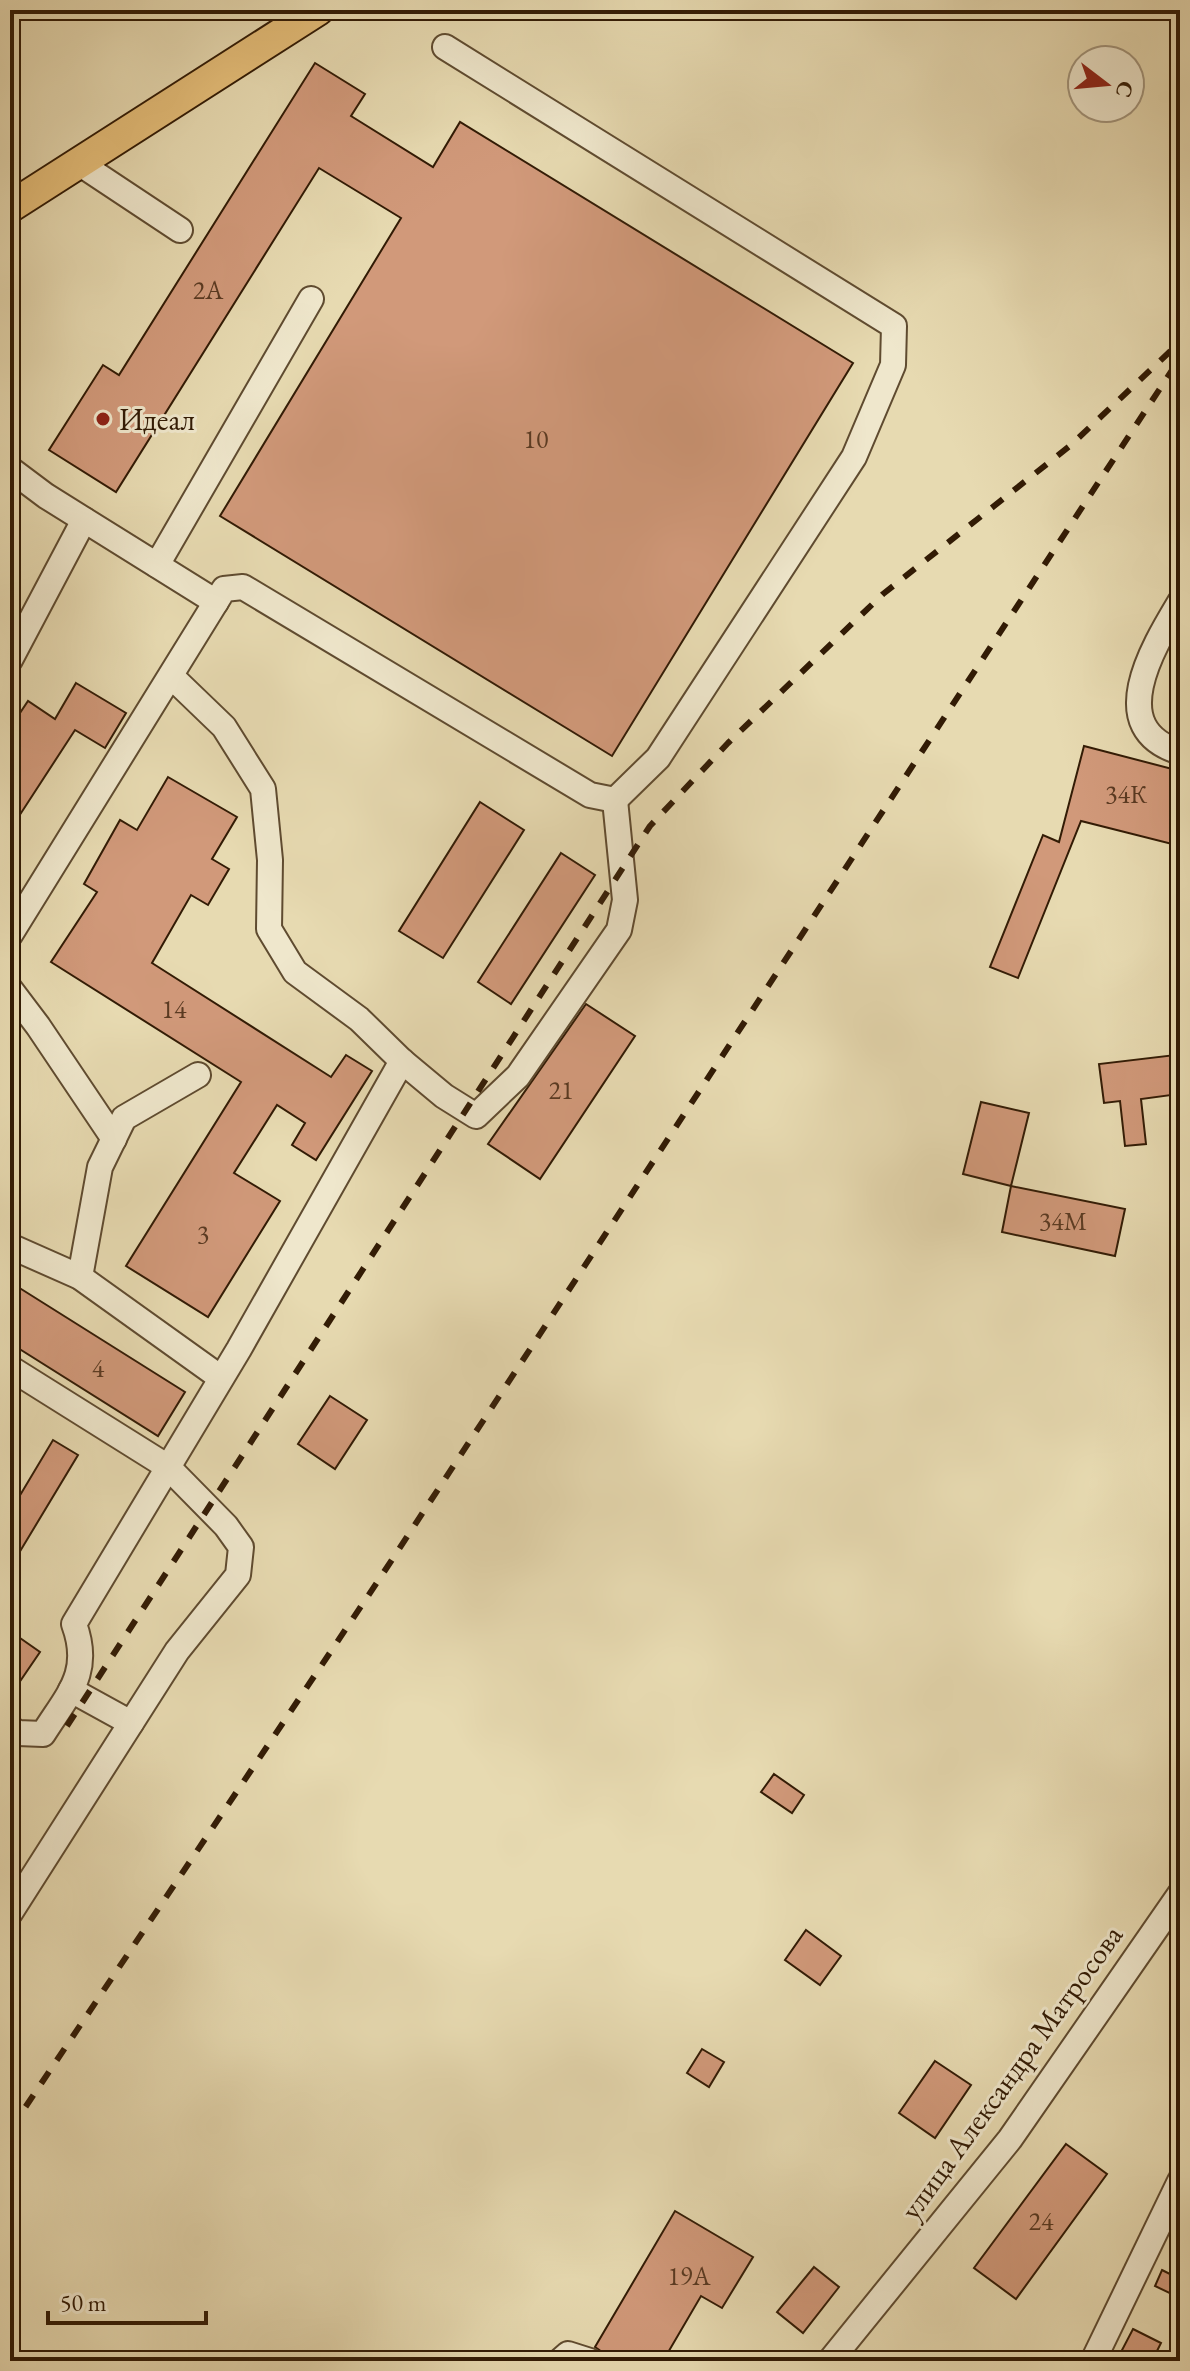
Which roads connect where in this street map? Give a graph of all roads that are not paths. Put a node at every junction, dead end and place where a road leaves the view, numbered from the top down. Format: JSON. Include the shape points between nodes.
{"nodes":[{"id":1,"x":318,"y":10,"type":"edge"},
{"id":2,"x":445,"y":47,"type":"dead end"},
{"id":3,"x":79,"y":163,"type":"junction"},
{"id":4,"x":10,"y":207,"type":"edge"},
{"id":5,"x":180,"y":230,"type":"dead end"},
{"id":6,"x":311,"y":299,"type":"dead end"},
{"id":7,"x":10,"y":469,"type":"edge"},
{"id":8,"x":84,"y":520,"type":"junction"},
{"id":9,"x":157,"y":565,"type":"junction"},
{"id":10,"x":216,"y":602,"type":"junction"},
{"id":11,"x":1180,"y":602,"type":"edge"},
{"id":12,"x":10,"y":660,"type":"edge"},
{"id":13,"x":171,"y":676,"type":"junction"},
{"id":14,"x":1180,"y":752,"type":"edge"},
{"id":15,"x":615,"y":800,"type":"junction"},
{"id":16,"x":10,"y":935,"type":"edge"},
{"id":17,"x":10,"y":989,"type":"edge"},
{"id":18,"x":402,"y":1061,"type":"junction"},
{"id":19,"x":198,"y":1075,"type":"dead end"},
{"id":20,"x":114,"y":1139,"type":"junction"},
{"id":21,"x":10,"y":1246,"type":"edge"},
{"id":22,"x":80,"y":1277,"type":"junction"},
{"id":23,"x":10,"y":1368,"type":"edge"},
{"id":24,"x":221,"y":1378,"type":"junction"},
{"id":25,"x":168,"y":1467,"type":"junction"},
{"id":26,"x":71,"y":1690,"type":"junction"},
{"id":27,"x":131,"y":1723,"type":"junction"},
{"id":28,"x":10,"y":1728,"type":"edge"},
{"id":29,"x":1180,"y":1894,"type":"edge"},
{"id":30,"x":10,"y":1913,"type":"edge"},
{"id":31,"x":1180,"y":2181,"type":"edge"},
{"id":32,"x":560,"y":2361,"type":"edge"},
{"id":33,"x":590,"y":2361,"type":"edge"},
{"id":34,"x":830,"y":2361,"type":"edge"},
{"id":35,"x":1093,"y":2361,"type":"edge"}],
"edges":[{"from":1,"to":3,"type":"main road"},
{"from":2,"to":15,"type":"street","via":[[894,326],[893,365],[854,457],[658,758]]},
{"from":3,"to":4,"type":"main road"},
{"from":3,"to":5,"type":"street"},
{"from":6,"to":9,"type":"street"},
{"from":7,"to":8,"type":"street"},
{"from":8,"to":9,"type":"street"},
{"from":8,"to":12,"type":"street"},
{"from":9,"to":10,"type":"street"},
{"from":10,"to":13,"type":"street"},
{"from":10,"to":15,"type":"street","via":[[224,589],[243,587],[590,795]]},
{"from":11,"to":14,"type":"street","via":[[1161,635],[1137,704],[1151,738]]},
{"from":13,"to":16,"type":"street"},
{"from":13,"to":18,"type":"street","via":[[224,727],[263,789],[269,929],[295,972],[359,1019]]},
{"from":15,"to":18,"type":"street","via":[[625,900],[619,930],[518,1076],[476,1116]]},
{"from":17,"to":20,"type":"street"},
{"from":18,"to":24,"type":"street"},
{"from":19,"to":20,"type":"street","via":[[124,1118]]},
{"from":20,"to":22,"type":"street","via":[[100,1167]]},
{"from":21,"to":22,"type":"street"},
{"from":22,"to":24,"type":"street"},
{"from":23,"to":25,"type":"street"},
{"from":24,"to":25,"type":"street"},
{"from":25,"to":26,"type":"street","via":[[74,1624],[82,1646]]},
{"from":25,"to":27,"type":"street","via":[[241,1547],[238,1575],[177,1651]]},
{"from":26,"to":27,"type":"street"},
{"from":26,"to":28,"type":"street","via":[[43,1734]]},
{"from":27,"to":30,"type":"street"},
{"from":29,"to":34,"type":"street","name":"улица Александра Матросова","via":[[1010,2139]]},
{"from":31,"to":35,"type":"street"},
{"from":32,"to":33,"type":"street","via":[[568,2354]]}]}
